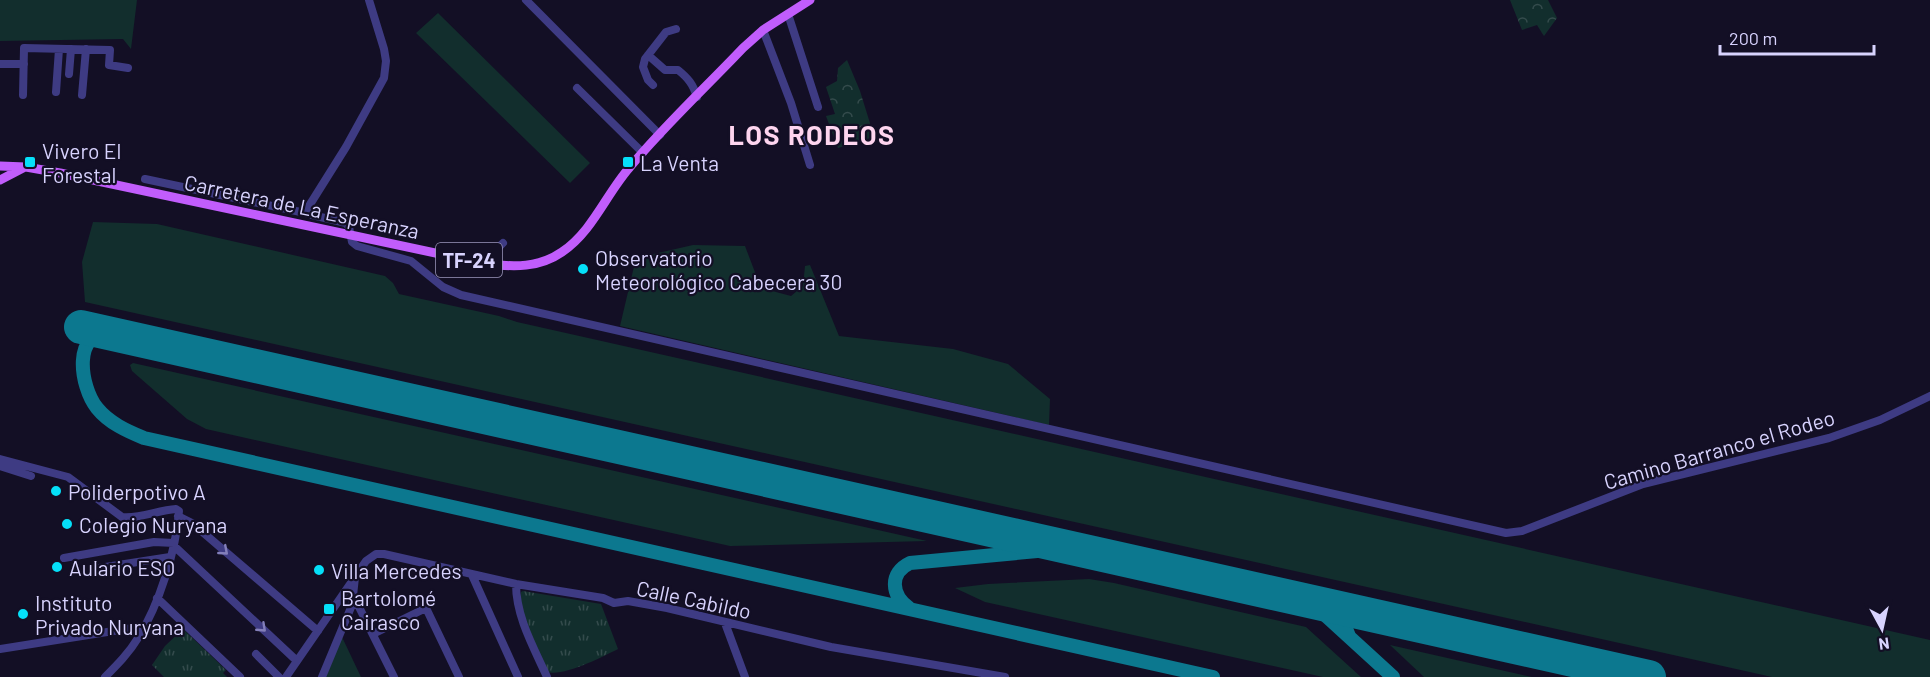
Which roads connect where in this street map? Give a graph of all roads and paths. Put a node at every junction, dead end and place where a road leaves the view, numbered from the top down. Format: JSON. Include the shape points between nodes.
{"nodes":[{"id":1,"x":369,"y":0,"type":"edge"},
{"id":2,"x":526,"y":0,"type":"edge"},
{"id":3,"x":810,"y":0,"type":"edge"},
{"id":4,"x":788,"y":14,"type":"junction"},
{"id":5,"x":676,"y":29,"type":"dead end"},
{"id":6,"x":763,"y":30,"type":"junction"},
{"id":7,"x":59,"y":49,"type":"junction"},
{"id":8,"x":71,"y":49,"type":"junction"},
{"id":9,"x":86,"y":49,"type":"junction"},
{"id":10,"x":648,"y":55,"type":"junction"},
{"id":11,"x":0,"y":64,"type":"edge"},
{"id":12,"x":24,"y":64,"type":"junction"},
{"id":13,"x":128,"y":68,"type":"dead end"},
{"id":14,"x":69,"y":74,"type":"dead end"},
{"id":15,"x":653,"y":85,"type":"dead end"},
{"id":16,"x":577,"y":88,"type":"dead end"},
{"id":17,"x":56,"y":92,"type":"dead end"},
{"id":18,"x":23,"y":95,"type":"dead end"},
{"id":19,"x":82,"y":95,"type":"dead end"},
{"id":20,"x":696,"y":97,"type":"junction"},
{"id":21,"x":818,"y":107,"type":"dead end"},
{"id":22,"x":660,"y":135,"type":"junction"},
{"id":23,"x":643,"y":153,"type":"junction"},
{"id":24,"x":810,"y":165,"type":"dead end"},
{"id":25,"x":0,"y":166,"type":"edge"},
{"id":26,"x":26,"y":167,"type":"junction"},
{"id":27,"x":145,"y":179,"type":"dead end"},
{"id":28,"x":0,"y":180,"type":"edge"},
{"id":29,"x":310,"y":214,"type":"junction"},
{"id":30,"x":349,"y":235,"type":"junction"},
{"id":31,"x":503,"y":243,"type":"dead end"},
{"id":32,"x":468,"y":260,"type":"junction"},
{"id":33,"x":1930,"y":396,"type":"edge"},
{"id":34,"x":0,"y":459,"type":"edge"},
{"id":35,"x":0,"y":466,"type":"edge"},
{"id":36,"x":31,"y":476,"type":"dead end"},
{"id":37,"x":178,"y":513,"type":"junction"},
{"id":38,"x":174,"y":544,"type":"junction"},
{"id":39,"x":170,"y":557,"type":"junction"},
{"id":40,"x":64,"y":558,"type":"dead end"},
{"id":41,"x":99,"y":568,"type":"dead end"},
{"id":42,"x":472,"y":574,"type":"junction"},
{"id":43,"x":355,"y":576,"type":"junction"},
{"id":44,"x":516,"y":584,"type":"junction"},
{"id":45,"x":341,"y":597,"type":"junction"},
{"id":46,"x":157,"y":598,"type":"junction"},
{"id":47,"x":336,"y":604,"type":"junction"},
{"id":48,"x":353,"y":608,"type":"junction"},
{"id":49,"x":725,"y":623,"type":"junction"},
{"id":50,"x":145,"y":626,"type":"junction"},
{"id":51,"x":318,"y":631,"type":"junction"},
{"id":52,"x":373,"y":634,"type":"junction"},
{"id":53,"x":0,"y":649,"type":"edge"},
{"id":54,"x":256,"y":654,"type":"dead end"},
{"id":55,"x":297,"y":661,"type":"junction"},
{"id":56,"x":105,"y":677,"type":"edge"},
{"id":57,"x":240,"y":677,"type":"edge"},
{"id":58,"x":279,"y":677,"type":"edge"},
{"id":59,"x":286,"y":677,"type":"edge"},
{"id":60,"x":322,"y":677,"type":"edge"},
{"id":61,"x":394,"y":677,"type":"edge"},
{"id":62,"x":459,"y":677,"type":"edge"},
{"id":63,"x":518,"y":677,"type":"edge"},
{"id":64,"x":547,"y":677,"type":"edge"},
{"id":65,"x":745,"y":677,"type":"edge"},
{"id":66,"x":1005,"y":677,"type":"edge"}],
"edges":[{"from":1,"to":29,"type":"street","via":[[384,49],[384,78],[309,206]]},
{"from":2,"to":22,"type":"street"},
{"from":3,"to":4,"type":"main road","name":"Carretera de La Esperanza","number":"TF-24"},
{"from":4,"to":6,"type":"main road","name":"Carretera de La Esperanza","number":"TF-24"},
{"from":4,"to":21,"type":"street"},
{"from":5,"to":10,"type":"street","via":[[666,32]]},
{"from":6,"to":20,"type":"main road","name":"Carretera de La Esperanza","number":"TF-24"},
{"from":6,"to":24,"type":"street"},
{"from":7,"to":8,"type":"street"},
{"from":7,"to":12,"type":"street","via":[[24,48]]},
{"from":7,"to":17,"type":"street"},
{"from":8,"to":9,"type":"street"},
{"from":8,"to":14,"type":"street"},
{"from":9,"to":13,"type":"street","via":[[110,50],[109,65]]},
{"from":9,"to":19,"type":"street"},
{"from":10,"to":15,"type":"street","via":[[644,67]]},
{"from":10,"to":20,"type":"street","via":[[665,70],[678,70],[686,76]]},
{"from":11,"to":12,"type":"street"},
{"from":12,"to":18,"type":"street"},
{"from":16,"to":23,"type":"street"},
{"from":20,"to":22,"type":"main road","name":"Carretera de La Esperanza","number":"TF-24"},
{"from":22,"to":23,"type":"main road","name":"Carretera de La Esperanza","number":"TF-24"},
{"from":23,"to":32,"type":"main road","name":"Carretera de La Esperanza","number":"TF-24","via":[[583,233],[557,255],[521,266]]},
{"from":25,"to":26,"type":"main road","name":"Carretera de La Esperanza","number":"TF-24"},
{"from":26,"to":28,"type":"main road"},
{"from":26,"to":30,"type":"main road","name":"Carretera de La Esperanza","number":"TF-24"},
{"from":27,"to":29,"type":"street"},
{"from":29,"to":30,"type":"street","via":[[346,223]]},
{"from":30,"to":32,"type":"main road","name":"Carretera de La Esperanza","number":"TF-24"},
{"from":30,"to":33,"type":"street","name":"Camino Barranco el Rodeo","via":[[357,246],[411,261],[443,287],[461,295],[1506,533],[1517,533],[1643,484],[1829,438]]},
{"from":31,"to":32,"type":"street","via":[[495,251],[471,254]]},
{"from":34,"to":37,"type":"street","via":[[68,477],[122,517],[176,508]]},
{"from":35,"to":36,"type":"street"},
{"from":37,"to":38,"type":"street"},
{"from":37,"to":51,"type":"street","one_way":true},
{"from":38,"to":39,"type":"street"},
{"from":38,"to":40,"type":"street","via":[[154,542]]},
{"from":38,"to":55,"type":"street","one_way":true},
{"from":39,"to":41,"type":"street"},
{"from":39,"to":46,"type":"street"},
{"from":42,"to":43,"type":"street","name":"Calle Cabildo","via":[[376,554]]},
{"from":42,"to":44,"type":"street","name":"Calle Cabildo"},
{"from":42,"to":63,"type":"street"},
{"from":43,"to":45,"type":"street"},
{"from":43,"to":48,"type":"street"},
{"from":44,"to":49,"type":"street","name":"Calle Cabildo","via":[[614,603],[627,601],[667,608]]},
{"from":44,"to":64,"type":"street","via":[[518,604]]},
{"from":45,"to":47,"type":"street"},
{"from":45,"to":48,"type":"street","via":[[349,598]]},
{"from":46,"to":50,"type":"street"},
{"from":46,"to":57,"type":"street"},
{"from":47,"to":48,"type":"street","via":[[344,611]]},
{"from":47,"to":51,"type":"street"},
{"from":48,"to":52,"type":"street"},
{"from":48,"to":60,"type":"street"},
{"from":49,"to":65,"type":"street"},
{"from":49,"to":66,"type":"street","name":"Calle Cabildo","via":[[831,647]]},
{"from":50,"to":53,"type":"street"},
{"from":50,"to":56,"type":"street"},
{"from":51,"to":55,"type":"street"},
{"from":52,"to":61,"type":"street"},
{"from":52,"to":62,"type":"street","via":[[426,608]]},
{"from":54,"to":58,"type":"street"},
{"from":55,"to":59,"type":"street"}]}
